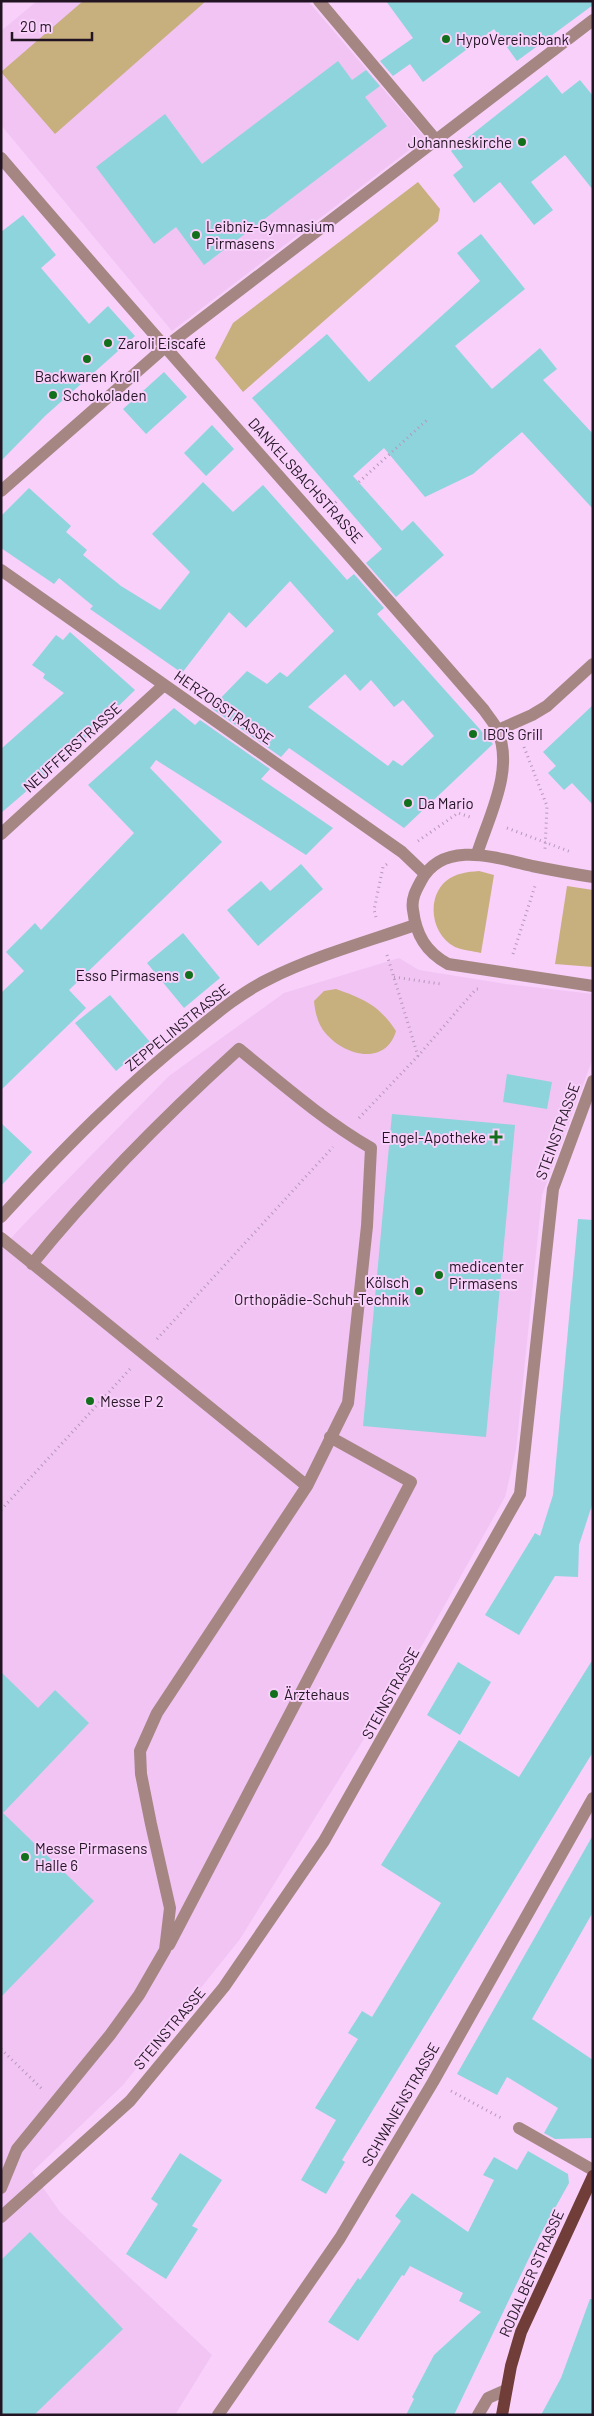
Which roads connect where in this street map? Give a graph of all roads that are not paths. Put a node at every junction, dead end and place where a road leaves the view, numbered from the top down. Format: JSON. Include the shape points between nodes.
{"nodes":[{"id":1,"x":318,"y":1,"type":"edge"},
{"id":2,"x":593,"y":20,"type":"edge"},
{"id":3,"x":436,"y":140,"type":"junction"},
{"id":4,"x":3,"y":165,"type":"edge"},
{"id":5,"x":164,"y":348,"type":"junction"},
{"id":6,"x":1,"y":491,"type":"edge"},
{"id":7,"x":1,"y":570,"type":"edge"},
{"id":8,"x":593,"y":664,"type":"edge"},
{"id":9,"x":164,"y":685,"type":"junction"},
{"id":10,"x":498,"y":730,"type":"junction"},
{"id":11,"x":1,"y":834,"type":"edge"},
{"id":12,"x":477,"y":854,"type":"junction"},
{"id":13,"x":425,"y":874,"type":"junction"},
{"id":14,"x":593,"y":877,"type":"edge"},
{"id":15,"x":415,"y":925,"type":"junction"},
{"id":16,"x":593,"y":986,"type":"edge"},
{"id":17,"x":593,"y":1081,"type":"edge"},
{"id":18,"x":1,"y":1217,"type":"edge"},
{"id":19,"x":1,"y":1238,"type":"edge"},
{"id":20,"x":32,"y":1264,"type":"junction"},
{"id":21,"x":330,"y":1437,"type":"junction"},
{"id":22,"x":306,"y":1486,"type":"junction"},
{"id":23,"x":593,"y":1798,"type":"edge"},
{"id":24,"x":166,"y":1950,"type":"junction"},
{"id":25,"x":519,"y":2128,"type":"road end"},
{"id":26,"x":593,"y":2170,"type":"edge"},
{"id":27,"x":593,"y":2176,"type":"edge"},
{"id":28,"x":1,"y":2188,"type":"edge"},
{"id":29,"x":1,"y":2217,"type":"edge"},
{"id":30,"x":506,"y":2390,"type":"junction"},
{"id":31,"x":218,"y":2415,"type":"edge"},
{"id":32,"x":478,"y":2415,"type":"edge"},
{"id":33,"x":502,"y":2415,"type":"edge"}],
"edges":[{"from":1,"to":3,"type":"street"},
{"from":2,"to":3,"type":"street"},
{"from":3,"to":5,"type":"street"},
{"from":4,"to":5,"type":"street","name":"DANKELSBACHSTRASSE"},
{"from":5,"to":6,"type":"street"},
{"from":5,"to":10,"type":"street","name":"DANKELSBACHSTRASSE","via":[[318,518]]},
{"from":7,"to":9,"type":"street","name":"HERZOGSTRASSE"},
{"from":8,"to":10,"type":"street","via":[[547,706]]},
{"from":9,"to":11,"type":"street","name":"NEUFFERSTRASSE"},
{"from":9,"to":13,"type":"street","name":"HERZOGSTRASSE","via":[[402,852]]},
{"from":10,"to":12,"type":"street","name":"DANKELSBACHSTRASSE","via":[[504,758],[499,791]]},
{"from":12,"to":13,"type":"street","via":[[450,856]]},
{"from":12,"to":14,"type":"street"},
{"from":13,"to":15,"type":"street","via":[[412,906]]},
{"from":15,"to":16,"type":"street","via":[[422,943],[433,956],[448,964]]},
{"from":15,"to":18,"type":"street","name":"ZEPPELINSTRASSE","via":[[269,979],[221,1010],[160,1058],[102,1112]]},
{"from":17,"to":29,"type":"street","name":"STEINSTRASSE","via":[[553,1189],[520,1494],[324,1841],[224,1987],[130,2101]]},
{"from":19,"to":20,"type":"street"},
{"from":20,"to":21,"type":"street","via":[[94,1191],[172,1110],[240,1049],[300,1100],[371,1148],[367,1226],[348,1403]]},
{"from":20,"to":22,"type":"street"},
{"from":21,"to":22,"type":"street"},
{"from":21,"to":24,"type":"street","via":[[411,1482]]},
{"from":22,"to":24,"type":"street","via":[[157,1713],[140,1751],[141,1774],[170,1908]]},
{"from":23,"to":31,"type":"street","name":"SCHWANENSTRASSE","via":[[433,2082],[340,2238]]},
{"from":24,"to":28,"type":"street","via":[[110,2035],[17,2149]]},
{"from":25,"to":26,"type":"street"},
{"from":27,"to":30,"type":"main road","name":"RODALBER STRASSE","via":[[521,2332]]},
{"from":30,"to":32,"type":"street","via":[[488,2398]]},
{"from":30,"to":33,"type":"main road","name":"RODALBER STRASSE"}]}
